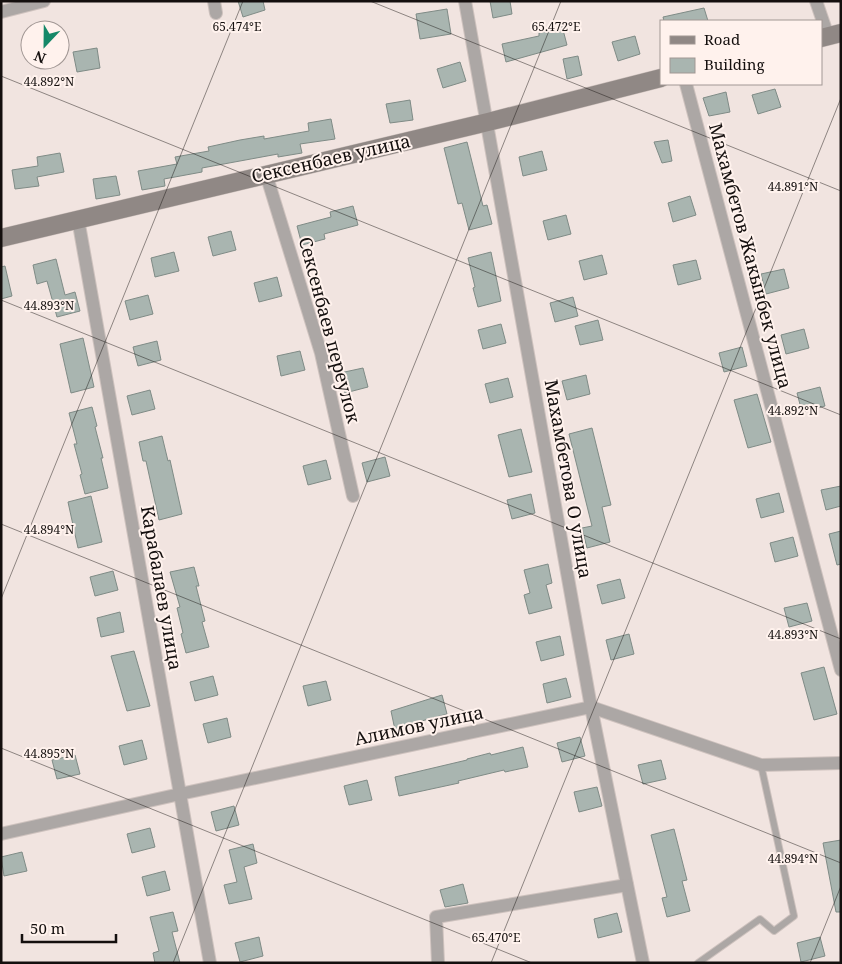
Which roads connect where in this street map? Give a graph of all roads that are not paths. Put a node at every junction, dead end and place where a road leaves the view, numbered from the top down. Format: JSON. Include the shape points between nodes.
{"nodes":[{"id":1,"x":44,"y":1,"type":"edge"},
{"id":2,"x":465,"y":1,"type":"edge"},
{"id":3,"x":816,"y":1,"type":"edge"},
{"id":4,"x":1,"y":12,"type":"edge"},
{"id":5,"x":830,"y":36,"type":"edge"},
{"id":6,"x":660,"y":78,"type":"edge"},
{"id":7,"x":686,"y":85,"type":"edge"},
{"id":8,"x":488,"y":122,"type":"junction"},
{"id":9,"x":266,"y":174,"type":"junction"},
{"id":10,"x":78,"y":219,"type":"junction"},
{"id":11,"x":1,"y":238,"type":"edge"},
{"id":12,"x":354,"y":496,"type":"dead end"},
{"id":13,"x":841,"y":670,"type":"edge"},
{"id":14,"x":591,"y":707,"type":"junction"},
{"id":15,"x":841,"y":763,"type":"edge"},
{"id":16,"x":761,"y":765,"type":"junction"},
{"id":17,"x":180,"y":794,"type":"junction"},
{"id":18,"x":1,"y":834,"type":"edge"},
{"id":19,"x":627,"y":884,"type":"junction"},
{"id":20,"x":210,"y":963,"type":"edge"},
{"id":21,"x":438,"y":963,"type":"edge"},
{"id":22,"x":643,"y":963,"type":"edge"},
{"id":23,"x":698,"y":963,"type":"edge"}],
"edges":[{"from":1,"to":4,"type":"street"},
{"from":2,"to":8,"type":"street","name":"Махамбетова О улица"},
{"from":3,"to":5,"type":"street"},
{"from":6,"to":8,"type":"street","name":"Сексенбаев улица"},
{"from":7,"to":13,"type":"street","name":"Махамбетов Жакынбек улица"},
{"from":8,"to":9,"type":"street","name":"Сексенбаев улица"},
{"from":8,"to":14,"type":"street","name":"Махамбетова О улица"},
{"from":9,"to":10,"type":"street","name":"Сексенбаев улица"},
{"from":9,"to":12,"type":"street","name":"Сексенбаев переулок","via":[[321,353]]},
{"from":10,"to":11,"type":"street","name":"Сексенбаев улица"},
{"from":10,"to":17,"type":"street","name":"Карабалаев улица"},
{"from":14,"to":16,"type":"street"},
{"from":14,"to":17,"type":"street","name":"Алимов улица"},
{"from":14,"to":19,"type":"street","name":"Махамбетова О улица"},
{"from":15,"to":16,"type":"street"},
{"from":16,"to":23,"type":"lane","via":[[794,916],[774,930],[760,919]]},
{"from":17,"to":18,"type":"street","name":"Алимов улица"},
{"from":17,"to":20,"type":"street","name":"Карабалаев улица"},
{"from":19,"to":21,"type":"street","via":[[436,916]]},
{"from":19,"to":22,"type":"street","name":"Махамбетова О улица"}]}
